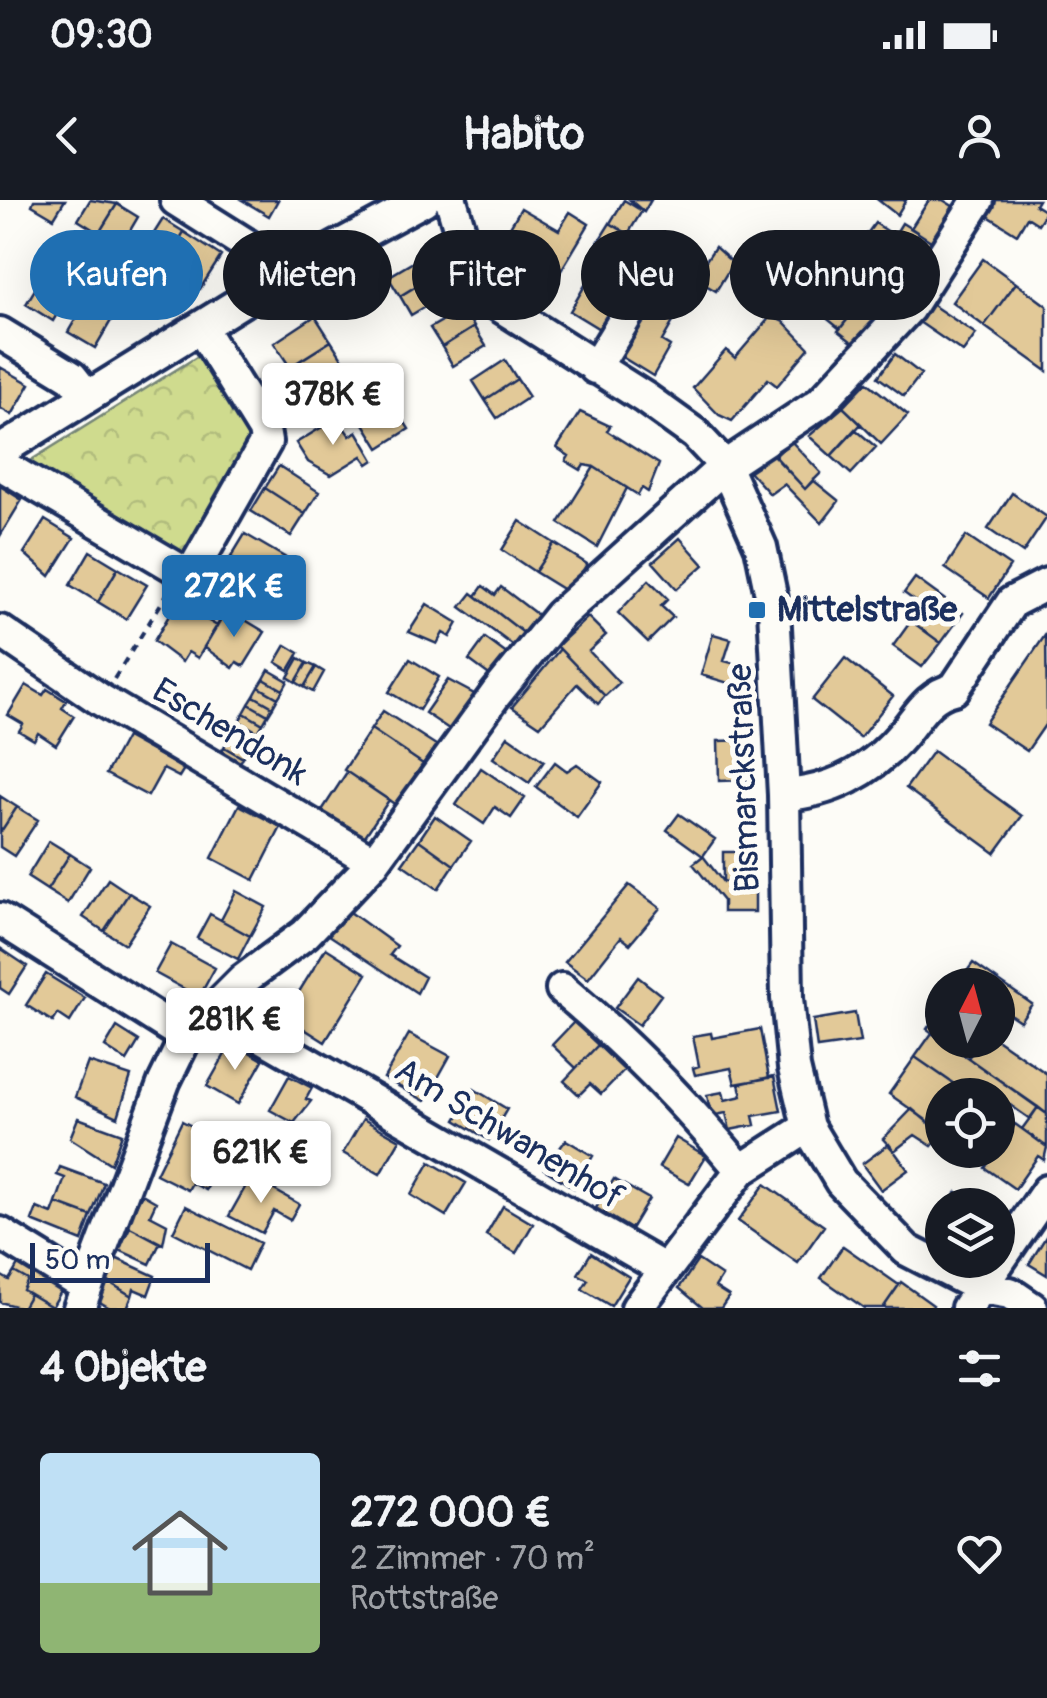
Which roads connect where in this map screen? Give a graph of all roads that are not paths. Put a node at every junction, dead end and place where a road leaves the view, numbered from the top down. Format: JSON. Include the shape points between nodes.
{"nodes":[{"id":1,"x":176,"y":200,"type":"edge"},
{"id":2,"x":424,"y":200,"type":"edge"},
{"id":3,"x":451,"y":200,"type":"edge"},
{"id":4,"x":978,"y":200,"type":"edge"},
{"id":5,"x":223,"y":230,"type":"edge"},
{"id":6,"x":369,"y":230,"type":"edge"},
{"id":7,"x":223,"y":314,"type":"edge"},
{"id":8,"x":625,"y":320,"type":"edge"},
{"id":9,"x":201,"y":328,"type":"junction"},
{"id":10,"x":0,"y":332,"type":"edge"},
{"id":11,"x":596,"y":368,"type":"junction"},
{"id":12,"x":88,"y":396,"type":"junction"},
{"id":13,"x":0,"y":451,"type":"edge"},
{"id":14,"x":0,"y":464,"type":"edge"},
{"id":15,"x":725,"y":466,"type":"junction"},
{"id":16,"x":1047,"y":584,"type":"edge"},
{"id":17,"x":0,"y":631,"type":"edge"},
{"id":18,"x":784,"y":795,"type":"junction"},
{"id":19,"x":374,"y":862,"type":"junction"},
{"id":20,"x":0,"y":918,"type":"edge"},
{"id":21,"x":562,"y":989,"type":"dead end"},
{"id":22,"x":263,"y":1037,"type":"dead end"},
{"id":23,"x":186,"y":1038,"type":"junction"},
{"id":24,"x":808,"y":1126,"type":"junction"},
{"id":25,"x":741,"y":1170,"type":"junction"},
{"id":26,"x":1047,"y":1192,"type":"edge"},
{"id":27,"x":0,"y":1233,"type":"edge"},
{"id":28,"x":664,"y":1269,"type":"junction"},
{"id":29,"x":974,"y":1298,"type":"edge"},
{"id":30,"x":82,"y":1302,"type":"edge"},
{"id":31,"x":637,"y":1308,"type":"edge"},
{"id":32,"x":1032,"y":1308,"type":"edge"}],
"edges":[{"from":1,"to":5,"type":"street"},
{"from":2,"to":6,"type":"street"},
{"from":3,"to":11,"type":"street","name":"Bismarckstraße","via":[[467,254],[500,306]]},
{"from":4,"to":15,"type":"street","via":[[909,308],[820,403]]},
{"from":7,"to":9,"type":"street"},
{"from":8,"to":11,"type":"street"},
{"from":9,"to":12,"type":"street"},
{"from":9,"to":14,"type":"street","via":[[266,442],[190,576]]},
{"from":10,"to":12,"type":"street","via":[[72,376]]},
{"from":11,"to":15,"type":"street","name":"Bismarckstraße","via":[[694,434]]},
{"from":12,"to":13,"type":"street"},
{"from":15,"to":18,"type":"street","name":"Bismarckstraße","via":[[762,548],[773,605]]},
{"from":15,"to":19,"type":"street","via":[[560,615]]},
{"from":16,"to":18,"type":"street","via":[[1012,602],[954,689],[936,693],[876,761],[845,781]]},
{"from":17,"to":19,"type":"street","name":"Eschendonk","via":[[101,700]]},
{"from":18,"to":24,"type":"street","name":"Bismarckstraße","via":[[787,998]]},
{"from":19,"to":23,"type":"street","via":[[305,934],[243,980]]},
{"from":20,"to":23,"type":"street"},
{"from":21,"to":25,"type":"street","via":[[676,1094]]},
{"from":22,"to":28,"type":"street","name":"Am Schwanenhof"},
{"from":23,"to":30,"type":"street"},
{"from":24,"to":25,"type":"street"},
{"from":24,"to":29,"type":"street","name":"Bismarckstraße","via":[[841,1182],[886,1232]]},
{"from":25,"to":28,"type":"street"},
{"from":26,"to":29,"type":"street"},
{"from":27,"to":30,"type":"street"},
{"from":28,"to":31,"type":"street"},
{"from":29,"to":32,"type":"street","name":"Bismarckstraße","via":[[1010,1293]]}]}
